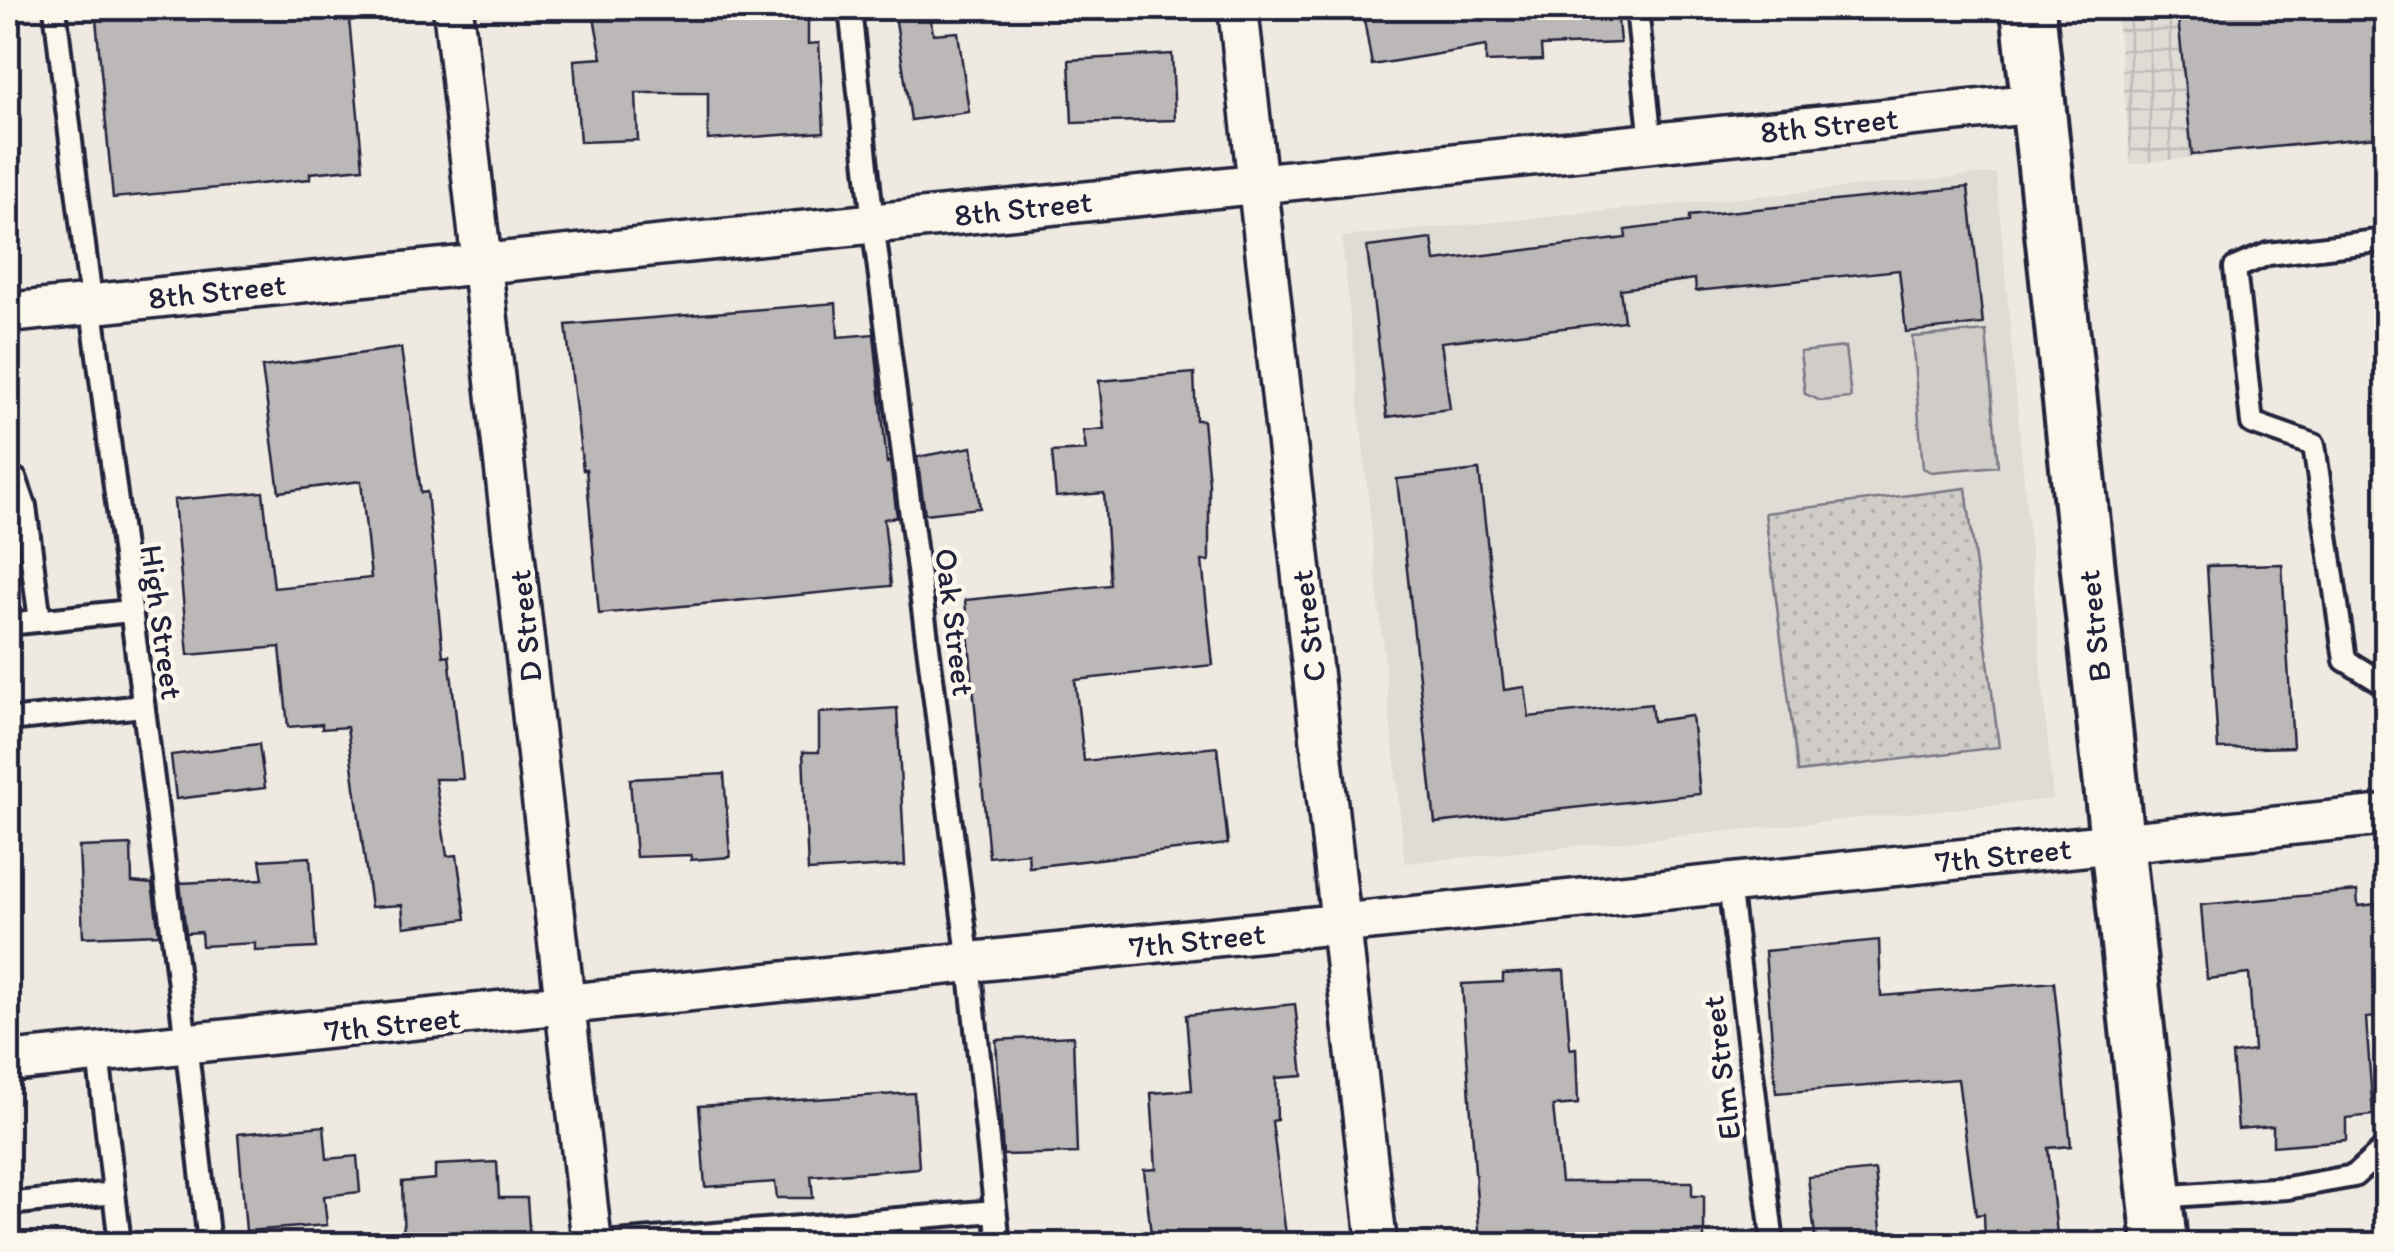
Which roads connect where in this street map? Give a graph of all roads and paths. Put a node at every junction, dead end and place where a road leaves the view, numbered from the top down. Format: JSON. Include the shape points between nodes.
{"nodes":[{"id":1,"x":55,"y":8,"type":"edge"},
{"id":2,"x":453,"y":8,"type":"edge"},
{"id":3,"x":850,"y":8,"type":"edge"},
{"id":4,"x":1238,"y":8,"type":"edge"},
{"id":5,"x":1637,"y":8,"type":"edge"},
{"id":6,"x":2028,"y":8,"type":"edge"},
{"id":7,"x":2038,"y":103,"type":"junction"},
{"id":8,"x":1651,"y":143,"type":"junction"},
{"id":9,"x":1256,"y":184,"type":"junction"},
{"id":10,"x":873,"y":223,"type":"junction"},
{"id":11,"x":2386,"y":240,"type":"edge"},
{"id":12,"x":484,"y":262,"type":"junction"},
{"id":13,"x":89,"y":305,"type":"junction"},
{"id":14,"x":8,"y":313,"type":"edge"},
{"id":15,"x":8,"y":478,"type":"edge"},
{"id":16,"x":130,"y":611,"type":"junction"},
{"id":17,"x":40,"y":621,"type":"junction"},
{"id":18,"x":8,"y":624,"type":"edge"},
{"id":19,"x":2386,"y":680,"type":"edge"},
{"id":20,"x":142,"y":706,"type":"junction"},
{"id":21,"x":8,"y":720,"type":"edge"},
{"id":22,"x":2386,"y":815,"type":"edge"},
{"id":23,"x":2116,"y":843,"type":"junction"},
{"id":24,"x":1728,"y":884,"type":"junction"},
{"id":25,"x":1342,"y":924,"type":"junction"},
{"id":26,"x":969,"y":963,"type":"junction"},
{"id":27,"x":567,"y":1006,"type":"junction"},
{"id":28,"x":187,"y":1045,"type":"junction"},
{"id":29,"x":98,"y":1054,"type":"junction"},
{"id":30,"x":8,"y":1062,"type":"edge"},
{"id":31,"x":2386,"y":1146,"type":"edge"},
{"id":32,"x":114,"y":1193,"type":"junction"},
{"id":33,"x":8,"y":1204,"type":"edge"},
{"id":34,"x":995,"y":1211,"type":"junction"},
{"id":35,"x":912,"y":1218,"type":"junction"},
{"id":36,"x":2157,"y":1221,"type":"edge"},
{"id":37,"x":120,"y":1244,"type":"edge"},
{"id":38,"x":209,"y":1244,"type":"edge"},
{"id":39,"x":592,"y":1244,"type":"edge"},
{"id":40,"x":914,"y":1244,"type":"edge"},
{"id":41,"x":998,"y":1244,"type":"edge"},
{"id":42,"x":1377,"y":1244,"type":"edge"},
{"id":43,"x":1772,"y":1244,"type":"edge"}],
"edges":[{"from":1,"to":13,"type":"lane","name":"High Street"},
{"from":2,"to":12,"type":"street","name":"D Street"},
{"from":3,"to":10,"type":"lane","name":"Oak Street"},
{"from":4,"to":9,"type":"street","name":"C Street"},
{"from":5,"to":8,"type":"lane"},
{"from":6,"to":7,"type":"main road","name":"B Street"},
{"from":7,"to":8,"type":"street","name":"8th Street"},
{"from":7,"to":23,"type":"main road","name":"B Street"},
{"from":8,"to":9,"type":"street","name":"8th Street"},
{"from":9,"to":10,"type":"street","name":"8th Street"},
{"from":9,"to":25,"type":"street","name":"C Street"},
{"from":10,"to":12,"type":"street","name":"8th Street"},
{"from":10,"to":26,"type":"lane","name":"Oak Street"},
{"from":11,"to":19,"type":"lane","via":[[2268,254],[2235,268],[2252,422],[2314,445],[2345,660]]},
{"from":12,"to":13,"type":"street","name":"8th Street"},
{"from":12,"to":27,"type":"street","name":"D Street"},
{"from":13,"to":14,"type":"street","name":"8th Street"},
{"from":13,"to":16,"type":"lane","name":"High Street"},
{"from":15,"to":17,"type":"lane","via":[[16,480],[25,506]]},
{"from":16,"to":17,"type":"lane"},
{"from":16,"to":20,"type":"lane","name":"High Street"},
{"from":17,"to":18,"type":"lane"},
{"from":20,"to":21,"type":"lane"},
{"from":20,"to":28,"type":"lane","name":"High Street"},
{"from":22,"to":23,"type":"street","name":"7th Street"},
{"from":23,"to":24,"type":"street","name":"7th Street"},
{"from":23,"to":36,"type":"main road","name":"B Street"},
{"from":24,"to":25,"type":"street","name":"7th Street"},
{"from":24,"to":43,"type":"lane","name":"Elm Street"},
{"from":25,"to":26,"type":"street","name":"7th Street"},
{"from":25,"to":42,"type":"street","name":"C Street"},
{"from":26,"to":27,"type":"street","name":"7th Street"},
{"from":26,"to":34,"type":"lane","name":"Oak Street"},
{"from":27,"to":28,"type":"street","name":"7th Street"},
{"from":27,"to":39,"type":"street","name":"D Street"},
{"from":28,"to":29,"type":"street","name":"7th Street"},
{"from":28,"to":38,"type":"lane","name":"High Street"},
{"from":29,"to":30,"type":"street","name":"7th Street"},
{"from":29,"to":32,"type":"lane"},
{"from":31,"to":36,"type":"lane","via":[[2354,1176]]},
{"from":32,"to":33,"type":"lane"},
{"from":32,"to":37,"type":"lane"},
{"from":34,"to":35,"type":"lane"},
{"from":34,"to":41,"type":"lane","name":"Oak Street"},
{"from":35,"to":39,"type":"lane"},
{"from":35,"to":40,"type":"lane"}]}
